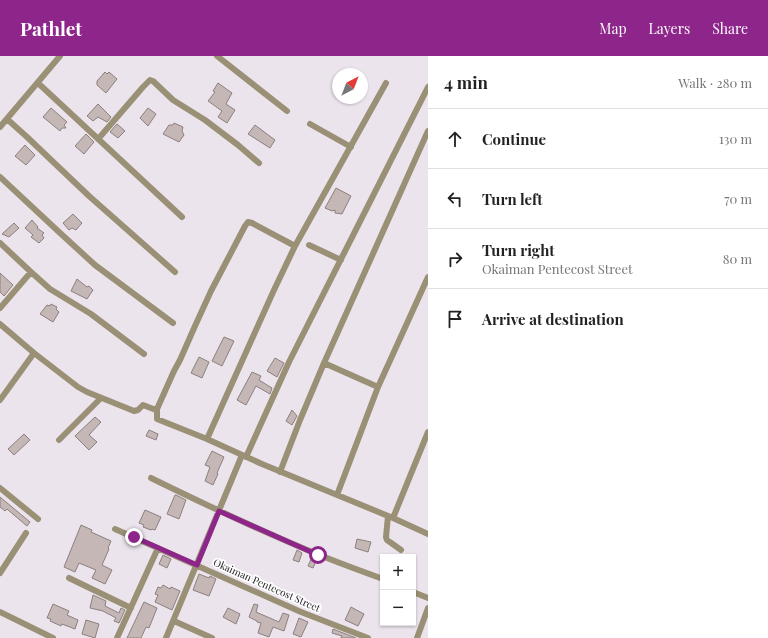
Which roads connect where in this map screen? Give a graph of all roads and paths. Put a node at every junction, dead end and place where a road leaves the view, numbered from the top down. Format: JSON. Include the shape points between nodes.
{"nodes":[{"id":1,"x":60,"y":56,"type":"edge"},
{"id":2,"x":217,"y":56,"type":"edge"},
{"id":3,"x":38,"y":83,"type":"junction"},
{"id":4,"x":386,"y":83,"type":"dead end"},
{"id":5,"x":428,"y":87,"type":"edge"},
{"id":6,"x":286,"y":111,"type":"dead end"},
{"id":7,"x":7,"y":119,"type":"junction"},
{"id":8,"x":310,"y":124,"type":"dead end"},
{"id":9,"x":0,"y":127,"type":"edge"},
{"id":10,"x":428,"y":131,"type":"edge"},
{"id":11,"x":99,"y":138,"type":"junction"},
{"id":12,"x":351,"y":147,"type":"junction"},
{"id":13,"x":259,"y":163,"type":"dead end"},
{"id":14,"x":0,"y":177,"type":"edge"},
{"id":15,"x":182,"y":217,"type":"dead end"},
{"id":16,"x":0,"y":243,"type":"edge"},
{"id":17,"x":309,"y":245,"type":"dead end"},
{"id":18,"x":295,"y":246,"type":"junction"},
{"id":19,"x":341,"y":260,"type":"junction"},
{"id":20,"x":31,"y":272,"type":"junction"},
{"id":21,"x":175,"y":272,"type":"dead end"},
{"id":22,"x":428,"y":276,"type":"edge"},
{"id":23,"x":0,"y":308,"type":"edge"},
{"id":24,"x":173,"y":323,"type":"dead end"},
{"id":25,"x":0,"y":324,"type":"edge"},
{"id":26,"x":34,"y":353,"type":"junction"},
{"id":27,"x":144,"y":354,"type":"dead end"},
{"id":28,"x":324,"y":363,"type":"junction"},
{"id":29,"x":378,"y":387,"type":"junction"},
{"id":30,"x":101,"y":398,"type":"junction"},
{"id":31,"x":0,"y":400,"type":"edge"},
{"id":32,"x":155,"y":410,"type":"junction"},
{"id":33,"x":428,"y":432,"type":"edge"},
{"id":34,"x":207,"y":439,"type":"junction"},
{"id":35,"x":59,"y":440,"type":"dead end"},
{"id":36,"x":244,"y":456,"type":"junction"},
{"id":37,"x":280,"y":472,"type":"junction"},
{"id":38,"x":151,"y":478,"type":"dead end"},
{"id":39,"x":0,"y":488,"type":"edge"},
{"id":40,"x":337,"y":495,"type":"junction"},
{"id":41,"x":219,"y":511,"type":"junction"},
{"id":42,"x":390,"y":517,"type":"junction"},
{"id":43,"x":38,"y":519,"type":"dead end"},
{"id":44,"x":115,"y":528,"type":"dead end"},
{"id":45,"x":26,"y":533,"type":"dead end"},
{"id":46,"x":428,"y":534,"type":"edge"},
{"id":47,"x":158,"y":548,"type":"junction"},
{"id":48,"x":401,"y":550,"type":"dead end"},
{"id":49,"x":197,"y":565,"type":"junction"},
{"id":50,"x":0,"y":573,"type":"edge"},
{"id":51,"x":69,"y":578,"type":"dead end"},
{"id":52,"x":380,"y":578,"type":"edge"},
{"id":53,"x":416,"y":593,"type":"edge"},
{"id":54,"x":428,"y":598,"type":"edge"},
{"id":55,"x":131,"y":608,"type":"junction"},
{"id":56,"x":428,"y":608,"type":"edge"},
{"id":57,"x":0,"y":612,"type":"edge"},
{"id":58,"x":174,"y":621,"type":"junction"},
{"id":59,"x":43,"y":636,"type":"edge"},
{"id":60,"x":53,"y":638,"type":"edge"},
{"id":61,"x":117,"y":638,"type":"edge"},
{"id":62,"x":166,"y":638,"type":"edge"},
{"id":63,"x":212,"y":638,"type":"edge"},
{"id":64,"x":368,"y":638,"type":"edge"},
{"id":65,"x":417,"y":638,"type":"edge"}],
"edges":[{"from":1,"to":3,"type":"street"},
{"from":2,"to":6,"type":"street"},
{"from":3,"to":7,"type":"street"},
{"from":3,"to":11,"type":"street"},
{"from":4,"to":12,"type":"street"},
{"from":5,"to":19,"type":"street"},
{"from":7,"to":9,"type":"street"},
{"from":7,"to":21,"type":"street"},
{"from":8,"to":12,"type":"street"},
{"from":10,"to":28,"type":"street"},
{"from":11,"to":13,"type":"street","via":[[151,80],[173,100],[205,120]]},
{"from":11,"to":15,"type":"street"},
{"from":12,"to":18,"type":"street"},
{"from":14,"to":24,"type":"street","via":[[95,265]]},
{"from":16,"to":20,"type":"street"},
{"from":17,"to":19,"type":"street"},
{"from":18,"to":32,"type":"street","via":[[248,222],[211,291]]},
{"from":18,"to":34,"type":"street"},
{"from":19,"to":36,"type":"street"},
{"from":20,"to":23,"type":"street"},
{"from":20,"to":27,"type":"street","via":[[50,289],[90,314]]},
{"from":22,"to":29,"type":"street"},
{"from":25,"to":26,"type":"street"},
{"from":26,"to":30,"type":"street","via":[[78,387]]},
{"from":26,"to":31,"type":"street"},
{"from":28,"to":29,"type":"street"},
{"from":28,"to":37,"type":"street"},
{"from":29,"to":40,"type":"street"},
{"from":30,"to":32,"type":"street","via":[[134,411],[143,405]]},
{"from":30,"to":35,"type":"street"},
{"from":32,"to":34,"type":"street","via":[[157,419]]},
{"from":33,"to":42,"type":"street"},
{"from":34,"to":36,"type":"street"},
{"from":36,"to":37,"type":"street"},
{"from":36,"to":41,"type":"street"},
{"from":37,"to":40,"type":"street"},
{"from":38,"to":41,"type":"street"},
{"from":39,"to":43,"type":"street"},
{"from":40,"to":42,"type":"street"},
{"from":41,"to":49,"type":"street"},
{"from":41,"to":52,"type":"street","via":[[318,555]]},
{"from":42,"to":46,"type":"street"},
{"from":42,"to":48,"type":"street","via":[[386,537]]},
{"from":44,"to":47,"type":"street","name":"Okaiman Pentecost Street"},
{"from":45,"to":50,"type":"street"},
{"from":47,"to":49,"type":"street","name":"Okaiman Pentecost Street"},
{"from":47,"to":55,"type":"street"},
{"from":49,"to":58,"type":"street"},
{"from":49,"to":64,"type":"street","name":"Okaiman Pentecost Street","via":[[301,612]]},
{"from":51,"to":55,"type":"street"},
{"from":53,"to":54,"type":"street"},
{"from":55,"to":61,"type":"street"},
{"from":56,"to":65,"type":"street"},
{"from":57,"to":59,"type":"street"},
{"from":58,"to":62,"type":"street"},
{"from":58,"to":63,"type":"street"},
{"from":59,"to":60,"type":"street"}]}
